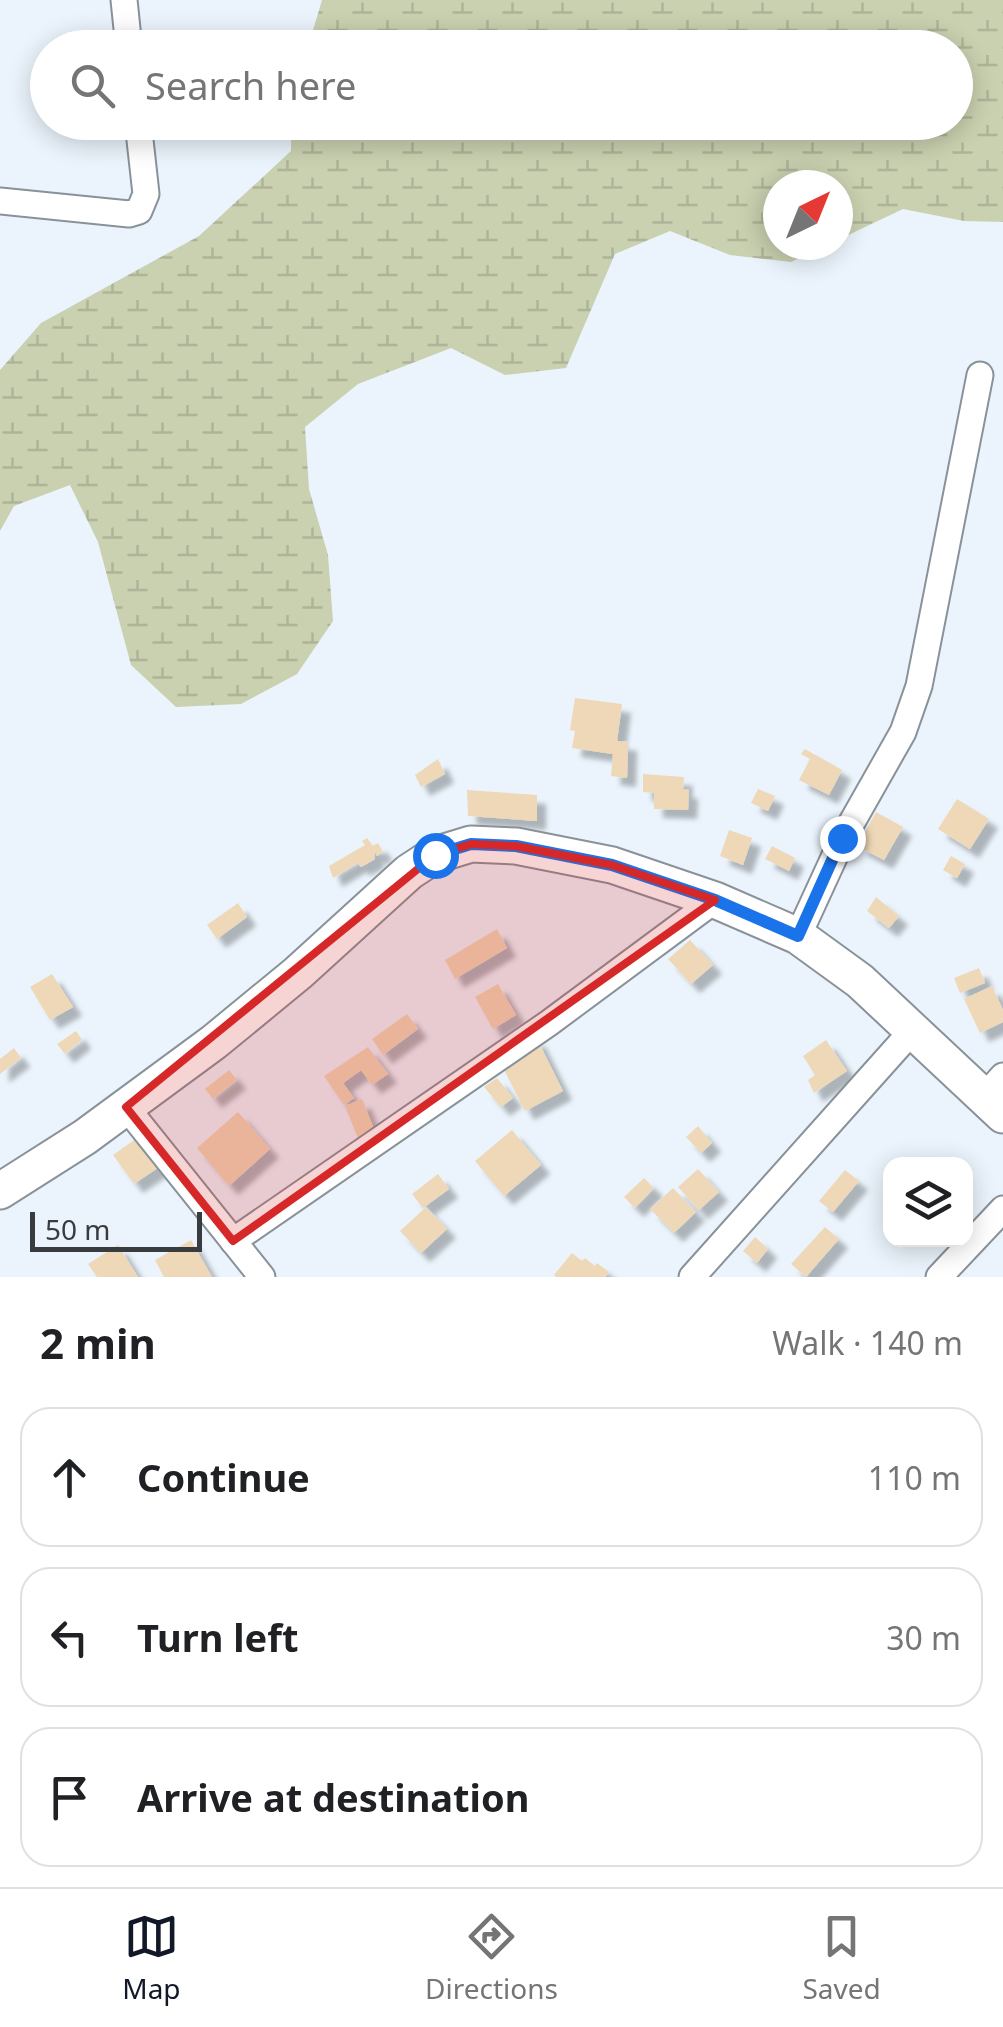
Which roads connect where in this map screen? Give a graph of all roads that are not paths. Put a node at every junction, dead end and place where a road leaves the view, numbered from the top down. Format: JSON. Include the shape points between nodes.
{"nodes":[{"id":1,"x":124,"y":0,"type":"edge"},
{"id":2,"x":127,"y":30,"type":"edge"},
{"id":3,"x":140,"y":140,"type":"edge"},
{"id":4,"x":0,"y":201,"type":"edge"},
{"id":5,"x":980,"y":375,"type":"dead end"},
{"id":6,"x":715,"y":900,"type":"junction"},
{"id":7,"x":798,"y":936,"type":"junction"},
{"id":8,"x":912,"y":1032,"type":"junction"},
{"id":9,"x":997,"y":1096,"type":"edge"},
{"id":10,"x":126,"y":1107,"type":"junction"},
{"id":11,"x":0,"y":1191,"type":"edge"},
{"id":12,"x":1003,"y":1209,"type":"edge"},
{"id":13,"x":233,"y":1241,"type":"junction"},
{"id":14,"x":262,"y":1277,"type":"edge"},
{"id":15,"x":692,"y":1277,"type":"edge"},
{"id":16,"x":940,"y":1277,"type":"edge"}],
"edges":[{"from":1,"to":2,"type":"street"},
{"from":3,"to":4,"type":"street","via":[[146,194],[139,211]]},
{"from":5,"to":7,"type":"street","via":[[919,686],[903,732],[842,838]]},
{"from":6,"to":7,"type":"main road"},
{"from":6,"to":10,"type":"main road","via":[[612,865],[516,846],[471,844],[435,855],[284,985]]},
{"from":6,"to":13,"type":"street"},
{"from":7,"to":8,"type":"main road","via":[[860,981]]},
{"from":8,"to":9,"type":"main road"},
{"from":8,"to":15,"type":"street"},
{"from":10,"to":11,"type":"main road"},
{"from":10,"to":13,"type":"street"},
{"from":12,"to":16,"type":"street"},
{"from":13,"to":14,"type":"street"}]}
